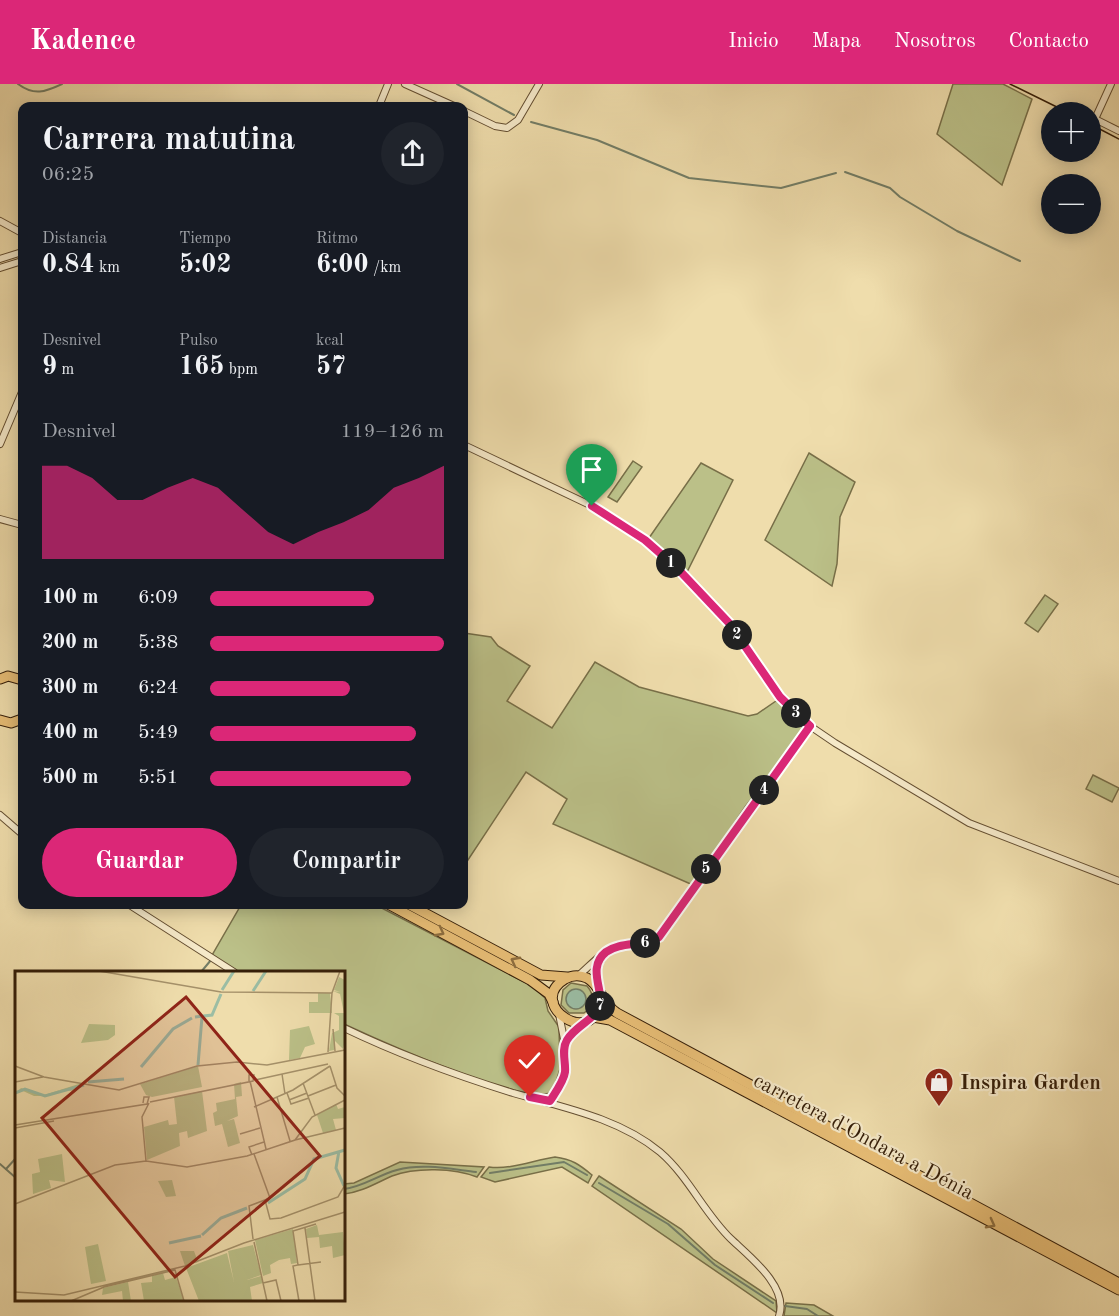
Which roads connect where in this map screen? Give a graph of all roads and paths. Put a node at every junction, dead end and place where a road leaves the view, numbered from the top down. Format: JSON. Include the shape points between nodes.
{"nodes":[{"id":1,"x":388,"y":84,"type":"edge"},
{"id":2,"x":405,"y":84,"type":"edge"},
{"id":3,"x":539,"y":84,"type":"edge"},
{"id":4,"x":1111,"y":84,"type":"edge"},
{"id":5,"x":421,"y":87,"type":"edge"},
{"id":6,"x":381,"y":102,"type":"edge"},
{"id":7,"x":447,"y":102,"type":"edge"},
{"id":8,"x":468,"y":113,"type":"edge"},
{"id":9,"x":1119,"y":131,"type":"edge"},
{"id":10,"x":0,"y":221,"type":"edge"},
{"id":11,"x":18,"y":231,"type":"edge"},
{"id":12,"x":18,"y":253,"type":"edge"},
{"id":13,"x":0,"y":259,"type":"edge"},
{"id":14,"x":18,"y":262,"type":"edge"},
{"id":15,"x":0,"y":267,"type":"edge"},
{"id":16,"x":18,"y":401,"type":"edge"},
{"id":17,"x":0,"y":444,"type":"edge"},
{"id":18,"x":468,"y":447,"type":"edge"},
{"id":19,"x":0,"y":519,"type":"edge"},
{"id":20,"x":18,"y":524,"type":"edge"},
{"id":21,"x":18,"y":677,"type":"edge"},
{"id":22,"x":1,"y":678,"type":"edge"},
{"id":23,"x":0,"y":720,"type":"edge"},
{"id":24,"x":18,"y":721,"type":"edge"},
{"id":25,"x":810,"y":726,"type":"junction"},
{"id":26,"x":0,"y":815,"type":"edge"},
{"id":27,"x":18,"y":831,"type":"edge"},
{"id":28,"x":1119,"y":881,"type":"edge"},
{"id":29,"x":136,"y":909,"type":"edge"},
{"id":30,"x":397,"y":909,"type":"edge"},
{"id":31,"x":417,"y":909,"type":"edge"},
{"id":32,"x":604,"y":953,"type":"junction"},
{"id":33,"x":232,"y":971,"type":"edge"},
{"id":34,"x":574,"y":976,"type":"junction"},
{"id":35,"x":596,"y":985,"type":"junction"},
{"id":36,"x":601,"y":998,"type":"junction"},
{"id":37,"x":554,"y":1002,"type":"junction"},
{"id":38,"x":559,"y":1014,"type":"junction"},
{"id":39,"x":592,"y":1017,"type":"junction"},
{"id":40,"x":582,"y":1023,"type":"junction"},
{"id":41,"x":345,"y":1028,"type":"edge"},
{"id":42,"x":565,"y":1044,"type":"junction"},
{"id":43,"x":550,"y":1101,"type":"junction"},
{"id":44,"x":1119,"y":1283,"type":"edge"},
{"id":45,"x":1119,"y":1290,"type":"edge"},
{"id":46,"x":779,"y":1316,"type":"edge"}],
"edges":[{"from":1,"to":6,"type":"street"},
{"from":2,"to":5,"type":"street"},
{"from":3,"to":8,"type":"street","via":[[518,120],[507,128]]},
{"from":4,"to":9,"type":"street","via":[[1095,119]]},
{"from":5,"to":7,"type":"street"},
{"from":10,"to":11,"type":"street"},
{"from":12,"to":13,"type":"street"},
{"from":14,"to":15,"type":"street"},
{"from":16,"to":17,"type":"street"},
{"from":18,"to":25,"type":"street","via":[[592,506],[645,540],[729,623],[780,697]]},
{"from":19,"to":20,"type":"street"},
{"from":21,"to":22,"type":"main road"},
{"from":23,"to":24,"type":"main road"},
{"from":25,"to":28,"type":"street","via":[[969,823]]},
{"from":25,"to":32,"type":"street","via":[[659,937]]},
{"from":26,"to":27,"type":"street"},
{"from":29,"to":33,"type":"street"},
{"from":30,"to":37,"type":"main road","one_way":true,"via":[[530,980]]},
{"from":34,"to":31,"type":"main road","one_way":true,"via":[[548,978]]},
{"from":32,"to":34,"type":"street"},
{"from":32,"to":35,"type":"street","via":[[597,967]]},
{"from":34,"to":35,"type":"main road"},
{"from":34,"to":37,"type":"main road","via":[[555,990]]},
{"from":35,"to":36,"type":"main road"},
{"from":36,"to":39,"type":"main road"},
{"from":36,"to":44,"type":"main road","name":"carretera d'Ondara a Dénia","via":[[616,1013],[681,1049]]},
{"from":37,"to":38,"type":"main road"},
{"from":38,"to":40,"type":"main road","via":[[569,1022]]},
{"from":38,"to":42,"type":"street"},
{"from":39,"to":40,"type":"main road"},
{"from":39,"to":45,"type":"main road","name":"carretera d'Ondara a Dénia","one_way":true,"via":[[610,1020]]},
{"from":40,"to":42,"type":"street"},
{"from":41,"to":43,"type":"street","via":[[421,1061]]},
{"from":42,"to":43,"type":"street","via":[[565,1074]]},
{"from":43,"to":46,"type":"street","via":[[638,1137],[659,1152],[684,1177],[716,1224],[773,1284],[781,1301]]}]}
